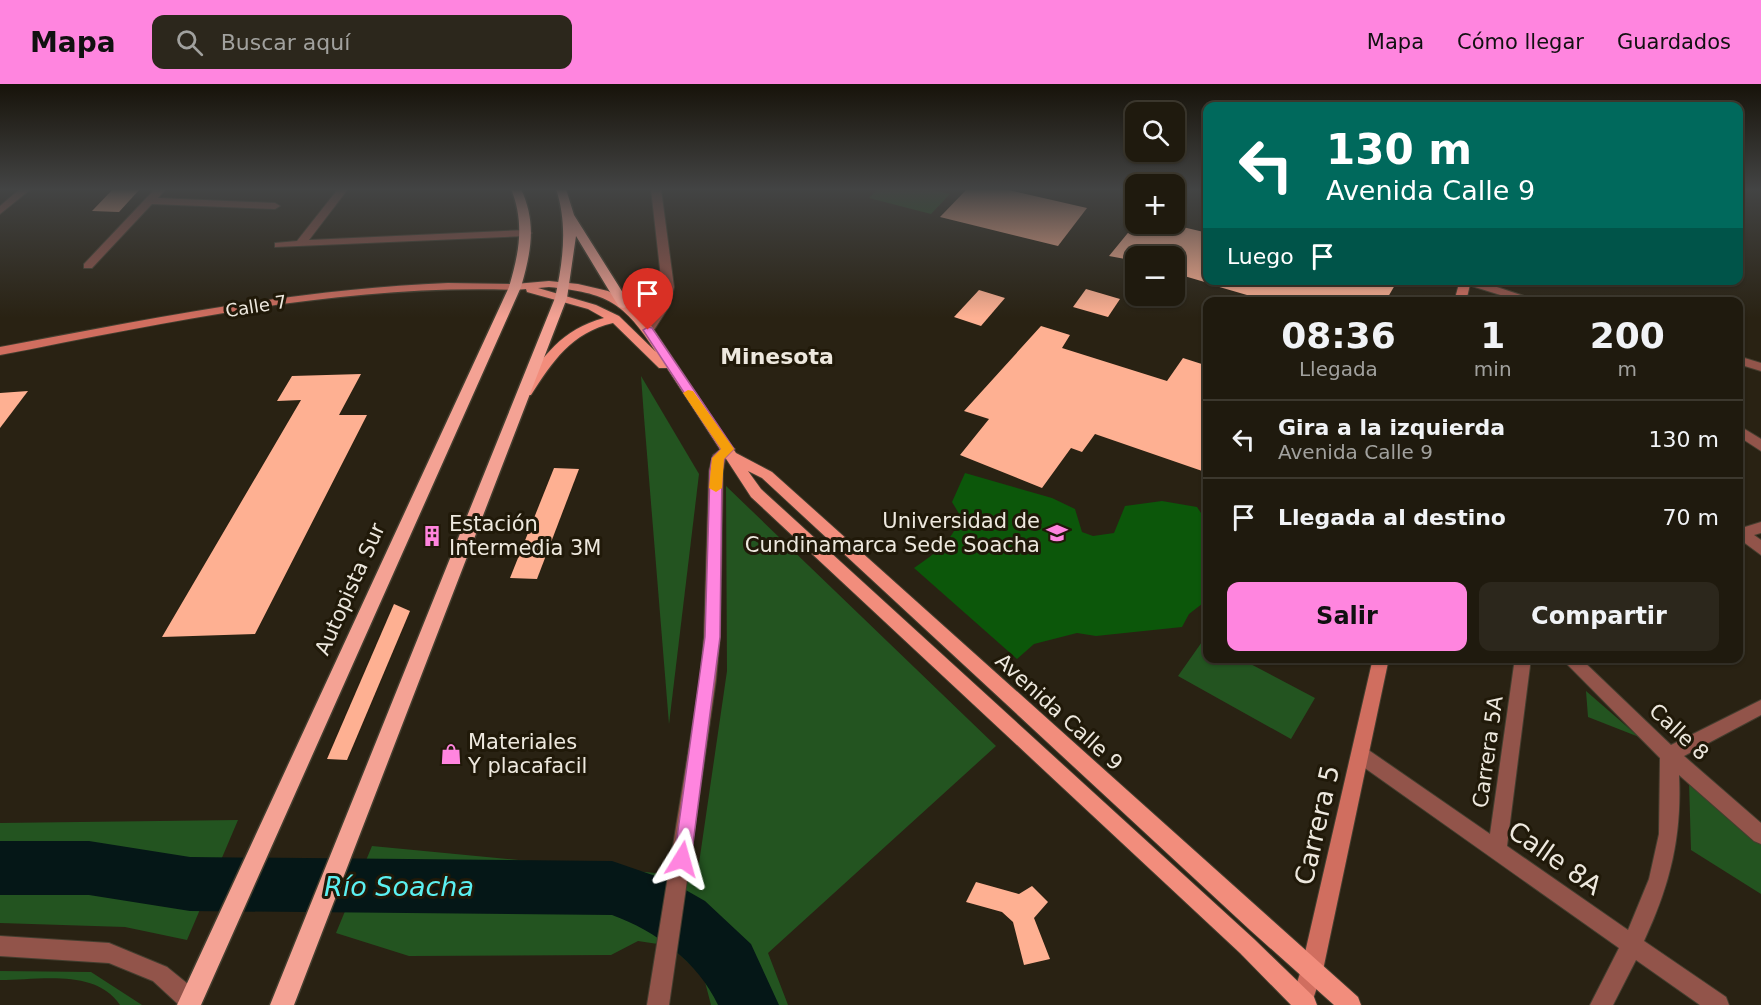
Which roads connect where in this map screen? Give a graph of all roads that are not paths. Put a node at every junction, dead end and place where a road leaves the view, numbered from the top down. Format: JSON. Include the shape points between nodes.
{"nodes":[{"id":1,"x":120,"y":232,"type":"edge"},
{"id":2,"x":310,"y":232,"type":"edge"},
{"id":3,"x":568,"y":232,"type":"edge"},
{"id":4,"x":579,"y":232,"type":"edge"},
{"id":5,"x":661,"y":232,"type":"edge"},
{"id":6,"x":527,"y":233,"type":"joint"},
{"id":7,"x":301,"y":243,"type":"junction"},
{"id":8,"x":279,"y":245,"type":"dead end"},
{"id":9,"x":88,"y":266,"type":"dead end"},
{"id":10,"x":1480,"y":285,"type":"edge"},
{"id":11,"x":515,"y":287,"type":"junction"},
{"id":12,"x":563,"y":291,"type":"junction"},
{"id":13,"x":1520,"y":297,"type":"edge"},
{"id":14,"x":624,"y":304,"type":"junction"},
{"id":15,"x":615,"y":319,"type":"junction"},
{"id":16,"x":648,"y":330,"type":"junction"},
{"id":17,"x":0,"y":351,"type":"edge"},
{"id":18,"x":1743,"y":362,"type":"edge"},
{"id":19,"x":1761,"y":367,"type":"edge"},
{"id":20,"x":681,"y":382,"type":"junction"},
{"id":21,"x":523,"y":397,"type":"junction"},
{"id":22,"x":1743,"y":433,"type":"edge"},
{"id":23,"x":1761,"y":446,"type":"edge"},
{"id":24,"x":731,"y":453,"type":"junction"},
{"id":25,"x":1761,"y":527,"type":"edge"},
{"id":26,"x":1743,"y":531,"type":"edge"},
{"id":27,"x":1743,"y":533,"type":"edge"},
{"id":28,"x":1761,"y":549,"type":"edge"},
{"id":29,"x":1380,"y":663,"type":"edge"},
{"id":30,"x":1522,"y":663,"type":"edge"},
{"id":31,"x":1574,"y":663,"type":"edge"},
{"id":32,"x":1760,"y":708,"type":"edge"},
{"id":33,"x":1361,"y":755,"type":"junction"},
{"id":34,"x":1669,"y":755,"type":"junction"},
{"id":35,"x":1761,"y":835,"type":"edge"},
{"id":36,"x":1497,"y":851,"type":"junction"},
{"id":37,"x":0,"y":946,"type":"edge"},
{"id":38,"x":1632,"y":946,"type":"junction"},
{"id":39,"x":1312,"y":970,"type":"junction"},
{"id":40,"x":190,"y":1003,"type":"edge"},
{"id":41,"x":1304,"y":1003,"type":"edge"},
{"id":42,"x":282,"y":1005,"type":"edge"},
{"id":43,"x":658,"y":1005,"type":"edge"},
{"id":44,"x":1350,"y":1005,"type":"edge"},
{"id":45,"x":1601,"y":1005,"type":"edge"},
{"id":46,"x":1718,"y":1005,"type":"edge"}],
"edges":[{"from":1,"to":9,"type":"street"},
{"from":2,"to":7,"type":"street"},
{"from":3,"to":12,"type":"highway"},
{"from":4,"to":14,"type":"highway"},
{"from":5,"to":16,"type":"street","via":[[668,287],[664,305]]},
{"from":6,"to":7,"type":"street"},
{"from":6,"to":11,"type":"highway","name":"Autopista Sur"},
{"from":7,"to":8,"type":"street"},
{"from":10,"to":13,"type":"street"},
{"from":11,"to":12,"type":"main road","name":"Avenida Calle 9"},
{"from":11,"to":17,"type":"main road","name":"Calle 7","via":[[409,286],[334,294]]},
{"from":11,"to":40,"type":"highway","name":"Autopista Sur"},
{"from":12,"to":14,"type":"main road","via":[[604,293]]},
{"from":12,"to":15,"type":"main road","name":"Avenida Calle 9"},
{"from":12,"to":21,"type":"highway"},
{"from":14,"to":16,"type":"main road","name":"Avenida Calle 9"},
{"from":15,"to":20,"type":"main road","name":"Avenida Calle 9"},
{"from":15,"to":21,"type":"main road","via":[[567,336]]},
{"from":16,"to":20,"type":"main road","name":"Avenida Calle 9"},
{"from":18,"to":19,"type":"street"},
{"from":20,"to":24,"type":"main road","name":"Avenida Calle 9"},
{"from":21,"to":42,"type":"highway"},
{"from":22,"to":23,"type":"street"},
{"from":24,"to":39,"type":"main road","name":"Avenida Calle 9","via":[[767,475],[1239,908]]},
{"from":24,"to":41,"type":"main road","name":"Avenida Calle 9","via":[[756,493]]},
{"from":24,"to":43,"type":"street","via":[[718,458],[716,471],[712,637]]},
{"from":25,"to":26,"type":"street"},
{"from":27,"to":28,"type":"street"},
{"from":29,"to":33,"type":"main road","name":"Carrera 5"},
{"from":30,"to":36,"type":"street","name":"Carrera 5A"},
{"from":31,"to":34,"type":"street","name":"Calle 8"},
{"from":32,"to":34,"type":"street"},
{"from":33,"to":36,"type":"street","name":"Calle 8A"},
{"from":33,"to":39,"type":"main road","name":"Carrera 5"},
{"from":34,"to":35,"type":"street","name":"Calle 8"},
{"from":34,"to":38,"type":"street","via":[[1670,832],[1663,864]]},
{"from":36,"to":38,"type":"street","name":"Calle 8A"},
{"from":37,"to":40,"type":"street","via":[[109,953],[160,974]]},
{"from":38,"to":45,"type":"street"},
{"from":38,"to":46,"type":"street","name":"Calle 8A"},
{"from":39,"to":41,"type":"main road","name":"Carrera 5"},
{"from":39,"to":44,"type":"main road","name":"Avenida Calle 9"}]}
